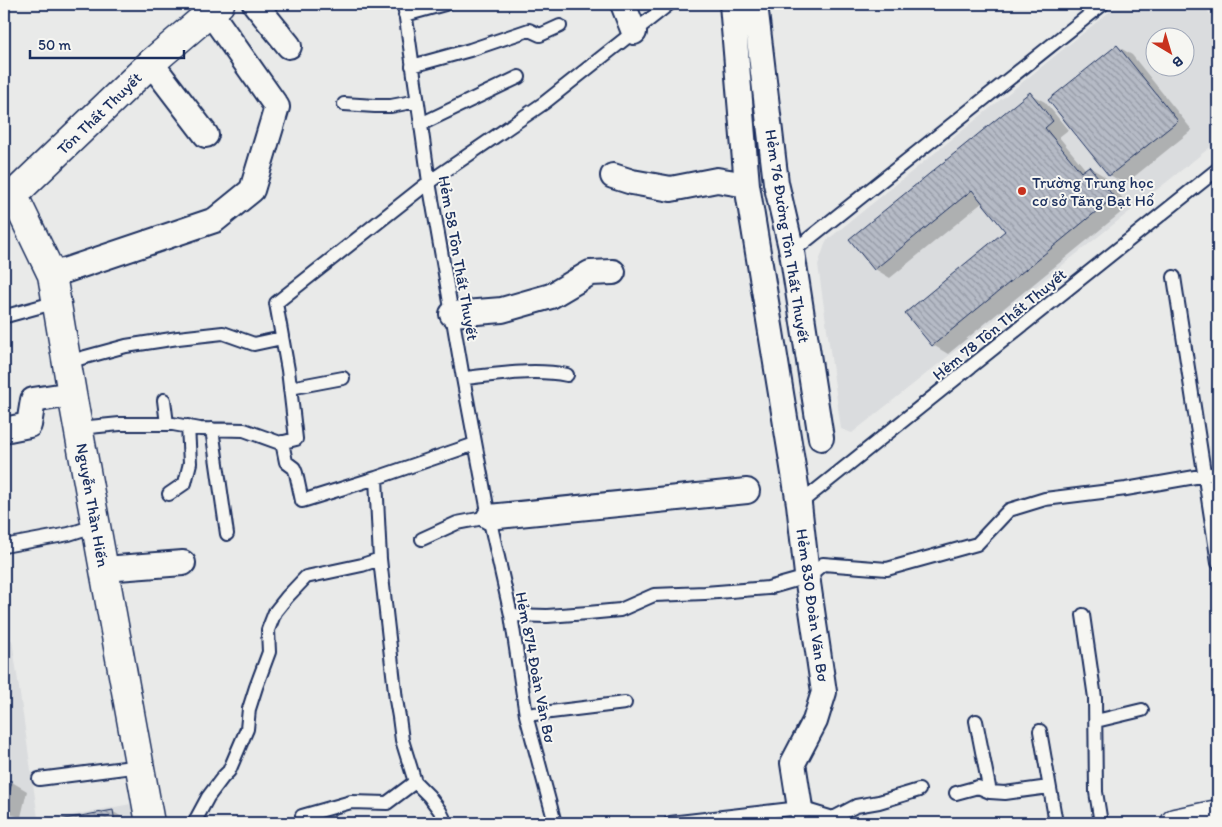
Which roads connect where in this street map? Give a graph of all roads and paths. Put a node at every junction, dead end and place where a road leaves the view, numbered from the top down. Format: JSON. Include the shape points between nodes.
{"nodes":[{"id":1,"x":255,"y":4,"type":"edge"},
{"id":2,"x":445,"y":4,"type":"edge"},
{"id":3,"x":622,"y":4,"type":"edge"},
{"id":4,"x":669,"y":4,"type":"edge"},
{"id":5,"x":732,"y":4,"type":"edge"},
{"id":6,"x":755,"y":4,"type":"edge"},
{"id":7,"x":1103,"y":4,"type":"edge"},
{"id":8,"x":215,"y":8,"type":"edge"},
{"id":9,"x":404,"y":9,"type":"edge"},
{"id":10,"x":560,"y":26,"type":"dead end"},
{"id":11,"x":634,"y":32,"type":"junction"},
{"id":12,"x":289,"y":46,"type":"dead end"},
{"id":13,"x":151,"y":63,"type":"junction"},
{"id":14,"x":412,"y":66,"type":"junction"},
{"id":15,"x":519,"y":77,"type":"dead end"},
{"id":16,"x":417,"y":102,"type":"junction"},
{"id":17,"x":344,"y":104,"type":"dead end"},
{"id":18,"x":421,"y":124,"type":"junction"},
{"id":19,"x":206,"y":135,"type":"dead end"},
{"id":20,"x":1218,"y":169,"type":"edge"},
{"id":21,"x":614,"y":176,"type":"dead end"},
{"id":22,"x":428,"y":182,"type":"junction"},
{"id":23,"x":746,"y":185,"type":"junction"},
{"id":24,"x":8,"y":199,"type":"edge"},
{"id":25,"x":792,"y":252,"type":"junction"},
{"id":26,"x":613,"y":272,"type":"dead end"},
{"id":27,"x":52,"y":275,"type":"junction"},
{"id":28,"x":1174,"y":277,"type":"dead end"},
{"id":29,"x":56,"y":302,"type":"junction"},
{"id":30,"x":452,"y":314,"type":"junction"},
{"id":31,"x":6,"y":316,"type":"dead end"},
{"id":32,"x":282,"y":338,"type":"junction"},
{"id":33,"x":67,"y":362,"type":"junction"},
{"id":34,"x":567,"y":375,"type":"dead end"},
{"id":35,"x":343,"y":378,"type":"dead end"},
{"id":36,"x":462,"y":378,"type":"junction"},
{"id":37,"x":290,"y":388,"type":"junction"},
{"id":38,"x":72,"y":394,"type":"junction"},
{"id":39,"x":164,"y":400,"type":"dead end"},
{"id":40,"x":167,"y":424,"type":"junction"},
{"id":41,"x":188,"y":426,"type":"junction"},
{"id":42,"x":79,"y":428,"type":"junction"},
{"id":43,"x":212,"y":429,"type":"junction"},
{"id":44,"x":4,"y":430,"type":"edge"},
{"id":45,"x":821,"y":438,"type":"dead end"},
{"id":46,"x":282,"y":442,"type":"junction"},
{"id":47,"x":475,"y":444,"type":"junction"},
{"id":48,"x":1218,"y":473,"type":"edge"},
{"id":49,"x":1205,"y":476,"type":"junction"},
{"id":50,"x":376,"y":478,"type":"junction"},
{"id":51,"x":747,"y":491,"type":"dead end"},
{"id":52,"x":169,"y":494,"type":"dead end"},
{"id":53,"x":799,"y":504,"type":"junction"},
{"id":54,"x":489,"y":517,"type":"junction"},
{"id":55,"x":97,"y":525,"type":"junction"},
{"id":56,"x":227,"y":534,"type":"dead end"},
{"id":57,"x":1216,"y":534,"type":"edge"},
{"id":58,"x":422,"y":539,"type":"dead end"},
{"id":59,"x":4,"y":546,"type":"edge"},
{"id":60,"x":380,"y":559,"type":"junction"},
{"id":61,"x":183,"y":563,"type":"dead end"},
{"id":62,"x":1218,"y":563,"type":"edge"},
{"id":63,"x":104,"y":569,"type":"junction"},
{"id":64,"x":807,"y":577,"type":"junction"},
{"id":65,"x":1083,"y":615,"type":"dead end"},
{"id":66,"x":511,"y":616,"type":"junction"},
{"id":67,"x":625,"y":702,"type":"dead end"},
{"id":68,"x":1142,"y":710,"type":"dead end"},
{"id":69,"x":526,"y":715,"type":"junction"},
{"id":70,"x":976,"y":720,"type":"dead end"},
{"id":71,"x":1096,"y":721,"type":"junction"},
{"id":72,"x":1040,"y":731,"type":"dead end"},
{"id":73,"x":140,"y":766,"type":"junction"},
{"id":74,"x":39,"y":779,"type":"dead end"},
{"id":75,"x":415,"y":782,"type":"junction"},
{"id":76,"x":1050,"y":787,"type":"junction"},
{"id":77,"x":919,"y":790,"type":"dead end"},
{"id":78,"x":990,"y":792,"type":"junction"},
{"id":79,"x":956,"y":793,"type":"dead end"},
{"id":80,"x":800,"y":808,"type":"junction"},
{"id":81,"x":1218,"y":814,"type":"edge"},
{"id":82,"x":833,"y":820,"type":"edge"},
{"id":83,"x":150,"y":823,"type":"edge"},
{"id":84,"x":194,"y":823,"type":"edge"},
{"id":85,"x":303,"y":823,"type":"edge"},
{"id":86,"x":446,"y":823,"type":"edge"},
{"id":87,"x":555,"y":823,"type":"edge"},
{"id":88,"x":670,"y":823,"type":"edge"},
{"id":89,"x":1056,"y":823,"type":"edge"},
{"id":90,"x":1101,"y":823,"type":"edge"},
{"id":91,"x":1175,"y":823,"type":"edge"}],
"edges":[{"from":1,"to":12,"type":"street"},
{"from":2,"to":9,"type":"lane"},
{"from":3,"to":11,"type":"street"},
{"from":4,"to":11,"type":"lane"},
{"from":5,"to":23,"type":"street","name":"Hẻm 830 Đoàn Văn Bơ"},
{"from":6,"to":25,"type":"street","name":"Hẻm 76 Đường Tôn Thất Thuyết","via":[[776,183]]},
{"from":7,"to":25,"type":"lane"},
{"from":8,"to":13,"type":"street","name":"Tôn Thất Thuyết"},
{"from":8,"to":27,"type":"street","via":[[277,107],[252,190],[215,220]]},
{"from":9,"to":14,"type":"lane","name":"Hẻm 58 Tôn Thất Thuyết"},
{"from":10,"to":14,"type":"lane","via":[[540,35],[529,30]]},
{"from":11,"to":22,"type":"lane","via":[[544,103]]},
{"from":13,"to":19,"type":"street"},
{"from":13,"to":24,"type":"street","name":"Tôn Thất Thuyết"},
{"from":14,"to":16,"type":"lane","name":"Hẻm 58 Tôn Thất Thuyết"},
{"from":15,"to":18,"type":"lane"},
{"from":16,"to":17,"type":"lane","via":[[391,106]]},
{"from":16,"to":18,"type":"lane","name":"Hẻm 58 Tôn Thất Thuyết"},
{"from":18,"to":22,"type":"lane","name":"Hẻm 58 Tôn Thất Thuyết"},
{"from":20,"to":53,"type":"lane","name":"Hẻm 78 Tôn Thất Thuyết"},
{"from":21,"to":23,"type":"street","via":[[671,189],[718,180]]},
{"from":22,"to":30,"type":"lane","name":"Hẻm 58 Tôn Thất Thuyết"},
{"from":22,"to":32,"type":"lane","via":[[276,303]]},
{"from":23,"to":53,"type":"street","name":"Hẻm 830 Đoàn Văn Bơ"},
{"from":24,"to":27,"type":"street","name":"Nguyễn Thần Hiến"},
{"from":25,"to":45,"type":"street","name":"Hẻm 76 Đường Tôn Thất Thuyết"},
{"from":26,"to":30,"type":"street","via":[[590,273],[551,296],[502,310]]},
{"from":27,"to":29,"type":"street","name":"Nguyễn Thần Hiến"},
{"from":28,"to":49,"type":"lane"},
{"from":29,"to":31,"type":"lane"},
{"from":29,"to":33,"type":"street","name":"Nguyễn Thần Hiến"},
{"from":30,"to":36,"type":"lane","name":"Hẻm 58 Tôn Thất Thuyết"},
{"from":32,"to":33,"type":"lane","via":[[254,344],[223,333],[178,338],[126,346]]},
{"from":32,"to":37,"type":"lane"},
{"from":33,"to":38,"type":"street","name":"Nguyễn Thần Hiến"},
{"from":34,"to":36,"type":"lane","via":[[515,373]]},
{"from":35,"to":37,"type":"lane"},
{"from":36,"to":47,"type":"lane","name":"Hẻm 58 Tôn Thất Thuyết"},
{"from":37,"to":46,"type":"lane","via":[[296,439]]},
{"from":38,"to":42,"type":"street","name":"Nguyễn Thần Hiến"},
{"from":38,"to":44,"type":"street","via":[[33,400],[29,425]]},
{"from":39,"to":40,"type":"lane"},
{"from":40,"to":41,"type":"lane"},
{"from":40,"to":42,"type":"lane"},
{"from":41,"to":43,"type":"lane"},
{"from":41,"to":52,"type":"lane","via":[[190,463],[185,483]]},
{"from":42,"to":55,"type":"street","name":"Nguyễn Thần Hiến"},
{"from":43,"to":46,"type":"lane","via":[[244,430]]},
{"from":43,"to":56,"type":"lane"},
{"from":46,"to":50,"type":"lane","via":[[286,462],[296,473],[302,501]]},
{"from":47,"to":50,"type":"lane"},
{"from":47,"to":54,"type":"lane","name":"Hẻm 58 Tôn Thất Thuyết"},
{"from":48,"to":49,"type":"lane"},
{"from":49,"to":57,"type":"lane"},
{"from":49,"to":64,"type":"lane","via":[[1045,499],[1009,510],[977,544],[887,569],[822,564]]},
{"from":50,"to":60,"type":"lane"},
{"from":51,"to":54,"type":"street"},
{"from":53,"to":64,"type":"street","name":"Hẻm 830 Đoàn Văn Bơ"},
{"from":54,"to":58,"type":"lane","via":[[457,523]]},
{"from":54,"to":66,"type":"lane","name":"Hẻm 874 Đoàn Văn Bơ"},
{"from":55,"to":59,"type":"lane","via":[[69,534]]},
{"from":55,"to":63,"type":"street","name":"Nguyễn Thần Hiến"},
{"from":57,"to":62,"type":"lane"},
{"from":60,"to":75,"type":"lane","via":[[402,740]]},
{"from":60,"to":84,"type":"lane","via":[[306,577],[275,612],[268,630],[269,652],[249,709],[247,729],[229,771],[208,797]]},
{"from":61,"to":63,"type":"street"},
{"from":63,"to":73,"type":"street","name":"Nguyễn Thần Hiến"},
{"from":64,"to":66,"type":"lane","via":[[768,588],[654,595],[620,610]]},
{"from":64,"to":80,"type":"street","name":"Hẻm 830 Đoàn Văn Bơ","via":[[824,692],[815,721],[793,763]]},
{"from":65,"to":71,"type":"lane"},
{"from":66,"to":69,"type":"lane","name":"Hẻm 874 Đoàn Văn Bơ"},
{"from":67,"to":69,"type":"lane"},
{"from":68,"to":71,"type":"lane"},
{"from":69,"to":87,"type":"lane","name":"Hẻm 874 Đoàn Văn Bơ"},
{"from":70,"to":78,"type":"lane"},
{"from":71,"to":90,"type":"lane","via":[[1096,792]]},
{"from":72,"to":76,"type":"lane"},
{"from":73,"to":74,"type":"lane"},
{"from":73,"to":83,"type":"street","name":"Nguyễn Thần Hiến"},
{"from":75,"to":85,"type":"lane","via":[[387,803],[351,802],[302,816]]},
{"from":75,"to":86,"type":"lane","via":[[430,796]]},
{"from":76,"to":78,"type":"lane"},
{"from":76,"to":89,"type":"lane"},
{"from":77,"to":82,"type":"lane","via":[[856,806]]},
{"from":78,"to":79,"type":"lane","via":[[978,787]]},
{"from":80,"to":82,"type":"lane"},
{"from":80,"to":88,"type":"lane"},
{"from":81,"to":91,"type":"street"}]}
